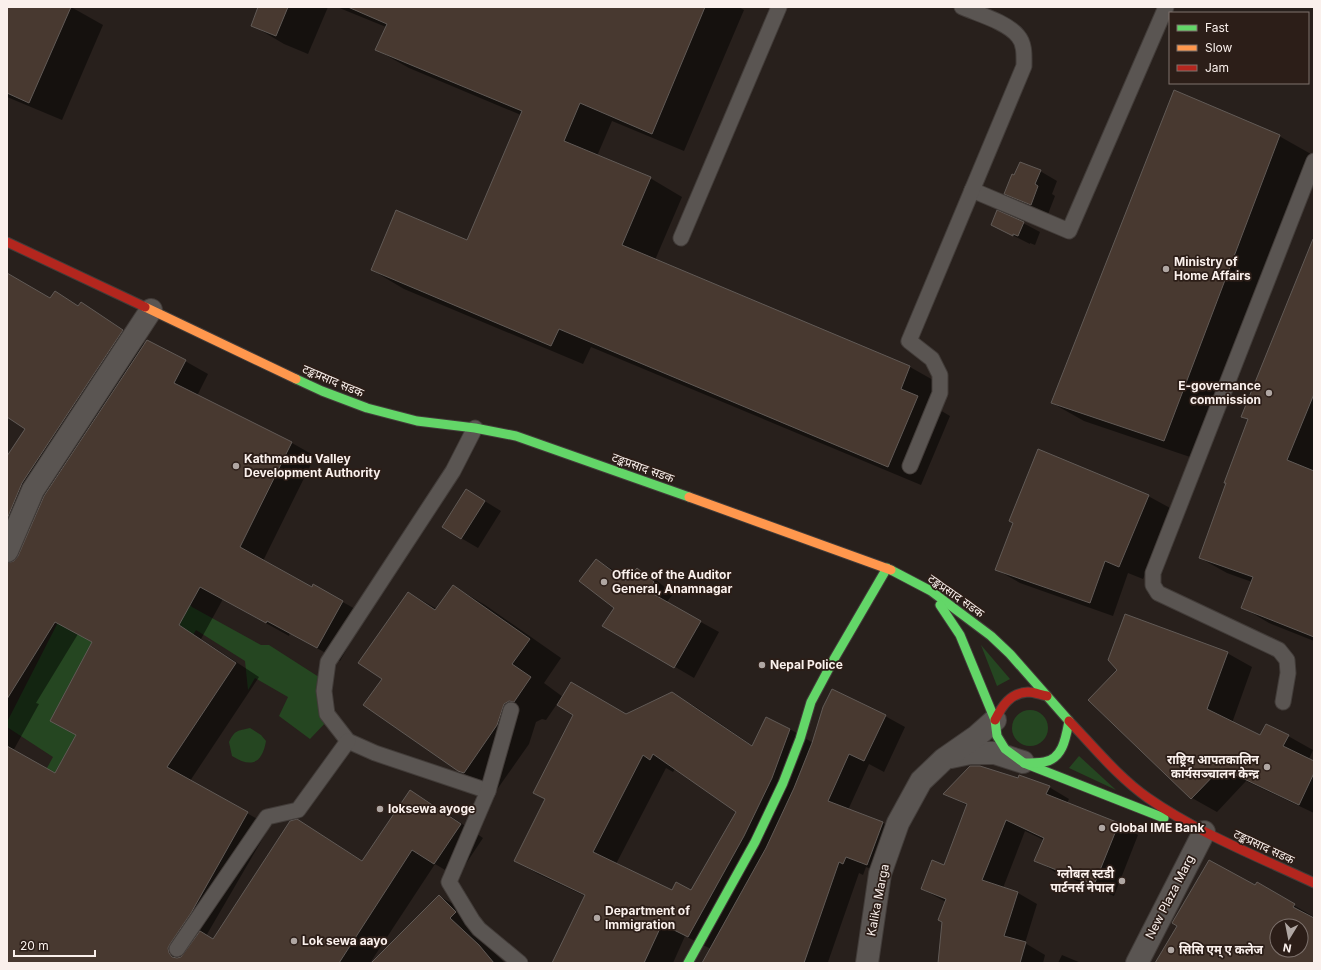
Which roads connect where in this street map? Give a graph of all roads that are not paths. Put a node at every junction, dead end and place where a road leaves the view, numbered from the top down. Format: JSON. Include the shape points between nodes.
{"nodes":[{"id":1,"x":779,"y":7,"type":"edge"},
{"id":2,"x":962,"y":7,"type":"edge"},
{"id":3,"x":1166,"y":7,"type":"edge"},
{"id":4,"x":1314,"y":161,"type":"edge"},
{"id":5,"x":972,"y":190,"type":"junction"},
{"id":6,"x":681,"y":238,"type":"dead end"},
{"id":7,"x":7,"y":242,"type":"edge"},
{"id":8,"x":151,"y":310,"type":"junction"},
{"id":9,"x":475,"y":428,"type":"junction"},
{"id":10,"x":910,"y":466,"type":"dead end"},
{"id":11,"x":7,"y":551,"type":"edge"},
{"id":12,"x":887,"y":568,"type":"junction"},
{"id":13,"x":930,"y":590,"type":"junction"},
{"id":14,"x":1047,"y":696,"type":"junction"},
{"id":15,"x":1283,"y":702,"type":"dead end"},
{"id":16,"x":511,"y":710,"type":"dead end"},
{"id":17,"x":995,"y":720,"type":"junction"},
{"id":18,"x":1069,"y":721,"type":"junction"},
{"id":19,"x":348,"y":741,"type":"junction"},
{"id":20,"x":944,"y":759,"type":"junction"},
{"id":21,"x":1024,"y":763,"type":"junction"},
{"id":22,"x":488,"y":791,"type":"junction"},
{"id":23,"x":1204,"y":832,"type":"junction"},
{"id":24,"x":1314,"y":883,"type":"edge"},
{"id":25,"x":177,"y":949,"type":"dead end"},
{"id":26,"x":520,"y":963,"type":"edge"},
{"id":27,"x":688,"y":963,"type":"edge"},
{"id":28,"x":867,"y":963,"type":"edge"},
{"id":29,"x":1137,"y":963,"type":"edge"}],
"edges":[{"from":1,"to":6,"type":"lane"},
{"from":2,"to":5,"type":"lane","via":[[1001,23],[1018,36],[1024,49],[1024,66]]},
{"from":3,"to":5,"type":"lane","via":[[1069,231]]},
{"from":4,"to":15,"type":"lane","via":[[1153,573],[1153,585],[1158,593],[1279,650],[1287,660],[1288,673]]},
{"from":5,"to":10,"type":"lane","via":[[909,341],[932,359],[940,376],[940,393]]},
{"from":7,"to":8,"type":"street","name":"टङ्कप्रसाद सडक"},
{"from":8,"to":9,"type":"street","name":"टङ्कप्रसाद सडक","via":[[322,391],[367,408],[417,421]]},
{"from":8,"to":11,"type":"street","via":[[33,490]]},
{"from":9,"to":12,"type":"street","name":"टङ्कप्रसाद सडक","via":[[516,436],[572,455]]},
{"from":9,"to":19,"type":"lane","via":[[453,471],[328,662],[324,691],[327,714]]},
{"from":12,"to":13,"type":"street","name":"टङ्कप्रसाद सडक"},
{"from":12,"to":27,"type":"street","via":[[811,702],[800,739],[755,842]]},
{"from":13,"to":14,"type":"street","name":"टङ्कप्रसाद सडक","via":[[991,636]]},
{"from":13,"to":17,"type":"street","name":"टङ्कप्रसाद सडक","via":[[960,635]]},
{"from":14,"to":17,"type":"street","via":[[1028,692],[1011,697]]},
{"from":14,"to":18,"type":"street","name":"टङ्कप्रसाद सडक"},
{"from":16,"to":22,"type":"lane"},
{"from":17,"to":20,"type":"street","name":"Kalika Marga"},
{"from":17,"to":21,"type":"street","name":"टङ्कप्रसाद सडक","via":[[997,736],[1005,749]]},
{"from":18,"to":21,"type":"street","via":[[1066,740],[1058,754],[1045,762]]},
{"from":18,"to":23,"type":"street","name":"टङ्कप्रसाद सडक","via":[[1124,778],[1148,798]]},
{"from":19,"to":22,"type":"lane","via":[[375,753]]},
{"from":19,"to":25,"type":"lane","via":[[298,810],[268,817]]},
{"from":20,"to":21,"type":"street","name":"Kalika Marga","via":[[970,753],[995,753]]},
{"from":20,"to":28,"type":"street","name":"Kalika Marga","via":[[920,781],[898,823],[880,874]]},
{"from":21,"to":23,"type":"street","name":"टङ्कप्रसाद सडक"},
{"from":22,"to":26,"type":"lane","via":[[449,882],[479,929]]},
{"from":23,"to":24,"type":"street","name":"टङ्कप्रसाद सडक"},
{"from":23,"to":29,"type":"street","name":"New Plaza Marg"}]}
